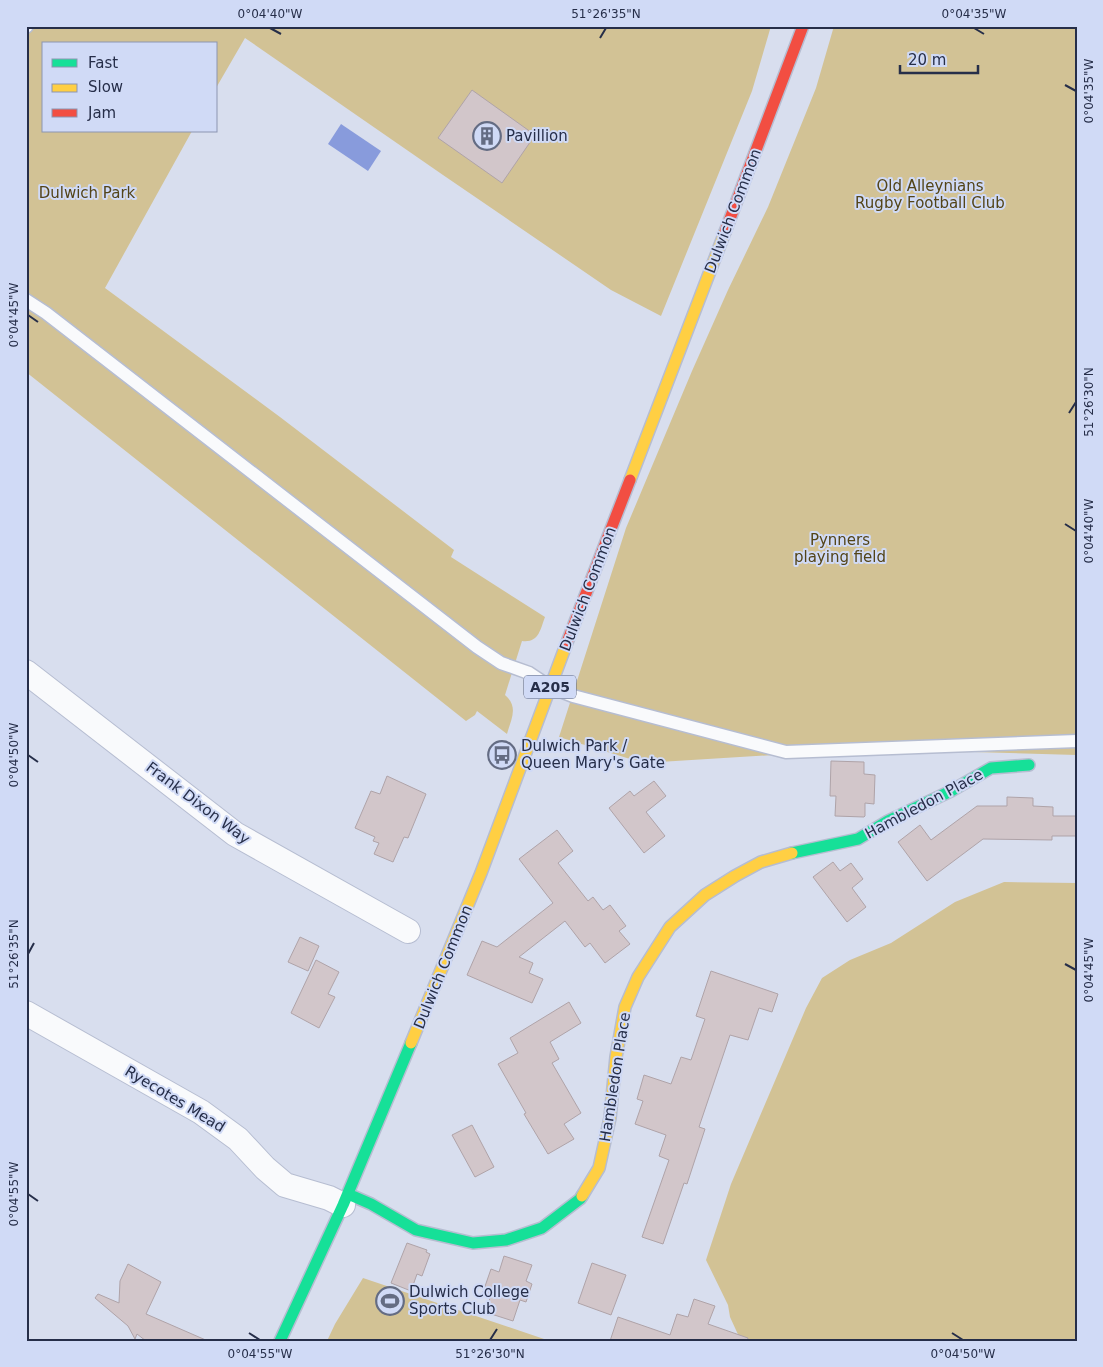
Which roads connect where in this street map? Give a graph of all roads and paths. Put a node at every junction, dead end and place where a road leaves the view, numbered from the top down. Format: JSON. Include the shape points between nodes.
{"nodes":[{"id":1,"x":802,"y":26,"type":"edge"},
{"id":2,"x":26,"y":300,"type":"edge"},
{"id":3,"x":26,"y":672,"type":"edge"},
{"id":4,"x":550,"y":687,"type":"junction"},
{"id":5,"x":1077,"y":741,"type":"edge"},
{"id":6,"x":1029,"y":765,"type":"dead end"},
{"id":7,"x":408,"y":931,"type":"dead end"},
{"id":8,"x":26,"y":1013,"type":"edge"},
{"id":9,"x":346,"y":1199,"type":"junction"},
{"id":10,"x":280,"y":1341,"type":"edge"}],
"edges":[{"from":1,"to":4,"type":"main road","name":"Dulwich Common","number":"A205"},
{"from":2,"to":4,"type":"lane","via":[[477,647]]},
{"from":3,"to":7,"type":"street","name":"Frank Dixon Way","via":[[235,834]]},
{"from":4,"to":5,"type":"lane","via":[[573,696],[786,752]]},
{"from":4,"to":9,"type":"main road","name":"Dulwich Common","number":"A205","via":[[481,873]]},
{"from":6,"to":9,"type":"main road","name":"Hambledon Place","via":[[991,768],[858,840],[761,862],[705,895],[670,927],[638,977],[626,1007],[616,1057],[610,1118],[599,1168],[580,1199],[542,1228],[506,1240],[473,1242],[416,1230],[371,1204]]},
{"from":8,"to":9,"type":"street","name":"Ryecotes Mead","via":[[201,1112],[238,1138],[285,1185],[329,1198]]},
{"from":9,"to":10,"type":"main road","name":"Dulwich Common","number":"A205"}]}
